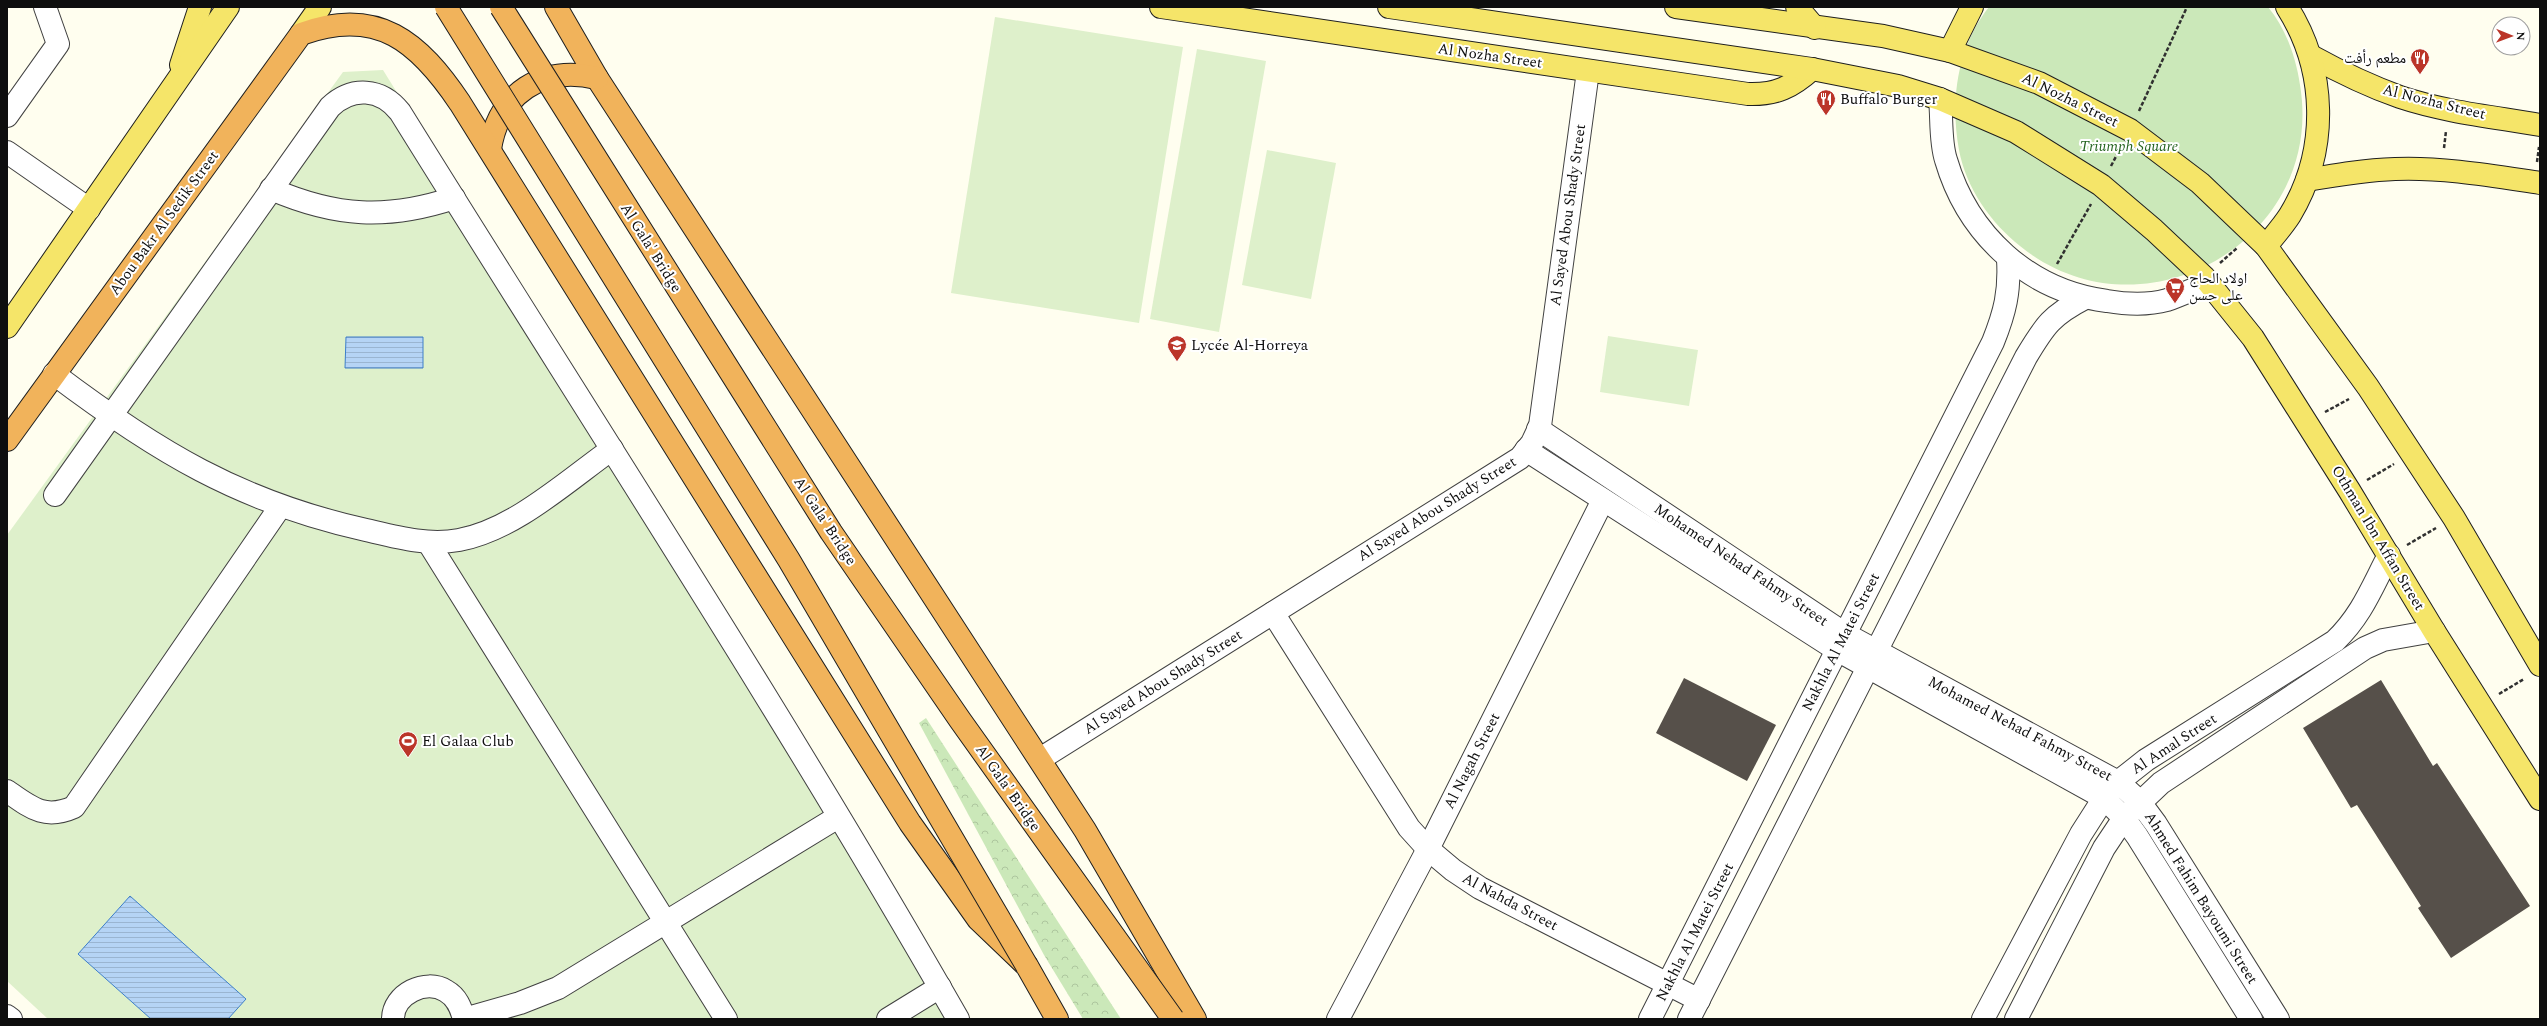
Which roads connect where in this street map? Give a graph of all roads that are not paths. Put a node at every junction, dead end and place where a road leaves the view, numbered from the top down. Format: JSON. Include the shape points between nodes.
{"nodes":[{"id":1,"x":45,"y":7,"type":"edge"},
{"id":2,"x":200,"y":7,"type":"edge"},
{"id":3,"x":228,"y":7,"type":"edge"},
{"id":4,"x":338,"y":7,"type":"edge"},
{"id":5,"x":446,"y":7,"type":"edge"},
{"id":6,"x":501,"y":7,"type":"edge"},
{"id":7,"x":556,"y":7,"type":"edge"},
{"id":8,"x":1161,"y":7,"type":"edge"},
{"id":9,"x":1389,"y":7,"type":"edge"},
{"id":10,"x":1676,"y":7,"type":"edge"},
{"id":11,"x":1797,"y":7,"type":"edge"},
{"id":12,"x":1972,"y":7,"type":"edge"},
{"id":13,"x":2287,"y":7,"type":"edge"},
{"id":14,"x":310,"y":21,"type":"edge"},
{"id":15,"x":1815,"y":28,"type":"junction"},
{"id":16,"x":1950,"y":51,"type":"junction"},
{"id":17,"x":2311,"y":56,"type":"junction"},
{"id":18,"x":1812,"y":69,"type":"junction"},
{"id":19,"x":1588,"y":71,"type":"junction"},
{"id":20,"x":597,"y":78,"type":"junction"},
{"id":21,"x":176,"y":83,"type":"junction"},
{"id":22,"x":1940,"y":99,"type":"junction"},
{"id":23,"x":7,"y":116,"type":"edge"},
{"id":24,"x":2540,"y":133,"type":"edge"},
{"id":25,"x":490,"y":149,"type":"junction"},
{"id":26,"x":7,"y":152,"type":"edge"},
{"id":27,"x":2307,"y":180,"type":"junction"},
{"id":28,"x":2537,"y":182,"type":"edge"},
{"id":29,"x":272,"y":189,"type":"junction"},
{"id":30,"x":454,"y":198,"type":"junction"},
{"id":31,"x":89,"y":209,"type":"junction"},
{"id":32,"x":2259,"y":240,"type":"junction"},
{"id":33,"x":2008,"y":259,"type":"junction"},
{"id":34,"x":2207,"y":280,"type":"junction"},
{"id":35,"x":2085,"y":298,"type":"junction"},
{"id":36,"x":7,"y":327,"type":"edge"},
{"id":37,"x":54,"y":374,"type":"junction"},
{"id":38,"x":111,"y":416,"type":"junction"},
{"id":39,"x":1538,"y":429,"type":"junction"},
{"id":40,"x":7,"y":440,"type":"edge"},
{"id":41,"x":612,"y":449,"type":"junction"},
{"id":42,"x":1526,"y":450,"type":"junction"},
{"id":43,"x":55,"y":495,"type":"dead end"},
{"id":44,"x":1603,"y":500,"type":"junction"},
{"id":45,"x":280,"y":507,"type":"junction"},
{"id":46,"x":428,"y":542,"type":"junction"},
{"id":47,"x":2389,"y":555,"type":"junction"},
{"id":48,"x":1273,"y":612,"type":"junction"},
{"id":49,"x":2434,"y":631,"type":"junction"},
{"id":50,"x":1841,"y":642,"type":"junction"},
{"id":51,"x":2534,"y":659,"type":"edge"},
{"id":52,"x":1873,"y":660,"type":"junction"},
{"id":53,"x":1040,"y":759,"type":"junction"},
{"id":54,"x":2118,"y":782,"type":"junction"},
{"id":55,"x":7,"y":791,"type":"edge"},
{"id":56,"x":2104,"y":798,"type":"junction"},
{"id":57,"x":2540,"y":799,"type":"edge"},
{"id":58,"x":2139,"y":801,"type":"junction"},
{"id":59,"x":838,"y":817,"type":"junction"},
{"id":60,"x":2124,"y":818,"type":"junction"},
{"id":61,"x":1428,"y":849,"type":"junction"},
{"id":62,"x":665,"y":921,"type":"junction"},
{"id":63,"x":1027,"y":966,"type":"junction"},
{"id":64,"x":1668,"y":984,"type":"junction"},
{"id":65,"x":940,"y":987,"type":"junction"},
{"id":66,"x":1699,"y":1000,"type":"junction"},
{"id":67,"x":7,"y":1016,"type":"edge"},
{"id":68,"x":11,"y":1019,"type":"edge"},
{"id":69,"x":393,"y":1019,"type":"edge"},
{"id":70,"x":464,"y":1019,"type":"edge"},
{"id":71,"x":726,"y":1019,"type":"edge"},
{"id":72,"x":888,"y":1019,"type":"edge"},
{"id":73,"x":958,"y":1019,"type":"edge"},
{"id":74,"x":1057,"y":1019,"type":"edge"},
{"id":75,"x":1173,"y":1019,"type":"edge"},
{"id":76,"x":1195,"y":1019,"type":"edge"},
{"id":77,"x":1338,"y":1019,"type":"edge"},
{"id":78,"x":1650,"y":1019,"type":"edge"},
{"id":79,"x":1689,"y":1019,"type":"edge"},
{"id":80,"x":1984,"y":1019,"type":"edge"},
{"id":81,"x":2016,"y":1019,"type":"edge"},
{"id":82,"x":2251,"y":1019,"type":"edge"},
{"id":83,"x":2278,"y":1019,"type":"edge"}],
"edges":[{"from":1,"to":23,"type":"street","via":[[58,44]]},
{"from":2,"to":21,"type":"main road"},
{"from":3,"to":21,"type":"main road"},
{"from":4,"to":14,"type":"main road"},
{"from":5,"to":63,"type":"highway","bridge":true,"via":[[789,560]]},
{"from":6,"to":75,"type":"highway","name":"Al Gala' Bridge","bridge":true,"via":[[831,532],[960,720]]},
{"from":7,"to":20,"type":"highway"},
{"from":8,"to":19,"type":"main road","name":"Al Nozha Street"},
{"from":9,"to":18,"type":"main road"},
{"from":10,"to":15,"type":"main road","name":"Al Nozha Street"},
{"from":11,"to":15,"type":"main road"},
{"from":12,"to":16,"type":"main road"},
{"from":13,"to":17,"type":"main road","via":[[2298,24]]},
{"from":14,"to":25,"type":"highway","via":[[324,26],[362,25],[386,31],[409,43],[445,80]]},
{"from":14,"to":37,"type":"highway","name":"Abou Bakr Al Sedik Street"},
{"from":15,"to":16,"type":"main road","name":"Al Nozha Street","via":[[1883,36]]},
{"from":16,"to":32,"type":"main road","name":"Al Nozha Street","via":[[2039,83],[2130,130],[2200,183]]},
{"from":17,"to":24,"type":"main road","name":"Al Nozha Street","via":[[2355,79],[2401,97]]},
{"from":17,"to":27,"type":"main road","via":[[2319,98],[2318,140]]},
{"from":18,"to":19,"type":"main road","name":"Al Nozha Street","via":[[1783,91],[1766,95]]},
{"from":18,"to":22,"type":"main road","via":[[1898,86]]},
{"from":19,"to":39,"type":"street","name":"Al Sayed Abou Shady Street"},
{"from":20,"to":25,"type":"highway","via":[[583,74],[553,75],[526,87],[505,108],[492,134]]},
{"from":20,"to":53,"type":"highway"},
{"from":21,"to":31,"type":"main road"},
{"from":22,"to":33,"type":"street","via":[[1945,159],[1969,214]]},
{"from":22,"to":34,"type":"main road","via":[[2016,132],[2102,185]]},
{"from":25,"to":63,"type":"highway","via":[[910,823],[978,919]]},
{"from":26,"to":31,"type":"street"},
{"from":27,"to":28,"type":"main road","via":[[2351,172],[2396,169],[2441,171]]},
{"from":27,"to":32,"type":"main road","via":[[2290,215]]},
{"from":29,"to":30,"type":"street","via":[[300,202],[331,210],[362,213],[393,213],[424,208]]},
{"from":29,"to":30,"type":"street","via":[[330,107],[351,92],[380,95],[395,105]]},
{"from":29,"to":38,"type":"street"},
{"from":30,"to":41,"type":"street"},
{"from":31,"to":36,"type":"main road"},
{"from":32,"to":51,"type":"main road","via":[[2368,387],[2412,454],[2454,518]]},
{"from":33,"to":35,"type":"street","via":[[2041,281]]},
{"from":33,"to":50,"type":"street","name":"Nakhla Al Matei Street","via":[[2009,286],[2004,315],[1993,342]]},
{"from":34,"to":35,"type":"street","via":[[2166,300],[2125,304]]},
{"from":34,"to":47,"type":"main road","name":"Othman Ibn Affan Street","via":[[2253,338]]},
{"from":35,"to":52,"type":"street","via":[[2061,310],[2041,332],[2026,356]]},
{"from":37,"to":38,"type":"street"},
{"from":37,"to":40,"type":"highway","name":"Abou Bakr Al Sedik Street"},
{"from":38,"to":43,"type":"street"},
{"from":38,"to":45,"type":"street","via":[[200,471]]},
{"from":39,"to":42,"type":"street","name":"Al Sayed Abou Shady Street"},
{"from":39,"to":50,"type":"street","name":"Mohamed Nehad Fahmy Street"},
{"from":41,"to":46,"type":"street","via":[[515,518],[459,540]]},
{"from":41,"to":59,"type":"street"},
{"from":42,"to":44,"type":"street","name":"Mohamed Nehad Fahmy Street"},
{"from":42,"to":48,"type":"street","name":"Al Sayed Abou Shady Street","via":[[1514,461]]},
{"from":44,"to":50,"type":"street","name":"Mohamed Nehad Fahmy Street"},
{"from":44,"to":61,"type":"street","name":"Al Nagah Street"},
{"from":45,"to":46,"type":"street","via":[[344,525]]},
{"from":45,"to":55,"type":"street","via":[[74,806],[60,813],[45,813],[32,809]]},
{"from":46,"to":62,"type":"street"},
{"from":47,"to":49,"type":"main road","name":"Othman Ibn Affan Street"},
{"from":47,"to":54,"type":"street","name":"Al Amal Street","via":[[2364,607],[2335,641],[2146,760]]},
{"from":48,"to":53,"type":"street","name":"Al Sayed Abou Shady Street"},
{"from":48,"to":61,"type":"street","name":"Al Nahda Street","via":[[1393,805]]},
{"from":49,"to":57,"type":"main road","name":"Othman Ibn Affan Street"},
{"from":49,"to":58,"type":"street","name":"Al Amal Street","via":[[2383,640],[2365,648],[2161,782]]},
{"from":50,"to":52,"type":"street","name":"Mohamed Nehad Fahmy Street"},
{"from":50,"to":64,"type":"street","name":"Nakhla Al Matei Street"},
{"from":52,"to":54,"type":"street","name":"Mohamed Nehad Fahmy Street"},
{"from":52,"to":56,"type":"street","name":"Mohamed Nehad Fahmy Street"},
{"from":52,"to":66,"type":"street"},
{"from":53,"to":76,"type":"highway","via":[[1110,871]]},
{"from":54,"to":56,"type":"street","name":"Al Amal Street"},
{"from":54,"to":58,"type":"street","name":"Ahmed Fahim Bayoumi Street"},
{"from":56,"to":60,"type":"street","name":"Ahmed Fahim Bayoumi Street"},
{"from":56,"to":80,"type":"street","name":"Al Amal Street","via":[[2081,834]]},
{"from":58,"to":60,"type":"street","name":"Al Amal Street"},
{"from":58,"to":83,"type":"street","name":"Ahmed Fahim Bayoumi Street"},
{"from":59,"to":62,"type":"street"},
{"from":59,"to":65,"type":"street"},
{"from":60,"to":81,"type":"street","name":"Al Amal Street","via":[[2104,848]]},
{"from":60,"to":82,"type":"street","name":"Ahmed Fahim Bayoumi Street"},
{"from":61,"to":64,"type":"street","name":"Al Nahda Street","via":[[1480,888]]},
{"from":61,"to":77,"type":"street","name":"Al Nagah Street"},
{"from":62,"to":70,"type":"street","via":[[558,988],[520,1003]]},
{"from":62,"to":71,"type":"street"},
{"from":63,"to":74,"type":"highway"},
{"from":64,"to":66,"type":"street","name":"Al Nahda Street"},
{"from":64,"to":78,"type":"street","name":"Nakhla Al Matei Street"},
{"from":65,"to":72,"type":"street"},
{"from":65,"to":73,"type":"street"},
{"from":66,"to":79,"type":"street"},
{"from":67,"to":68,"type":"street"},
{"from":69,"to":70,"type":"street","via":[[399,1000],[412,989],[429,986],[446,990],[459,1002]]}]}
